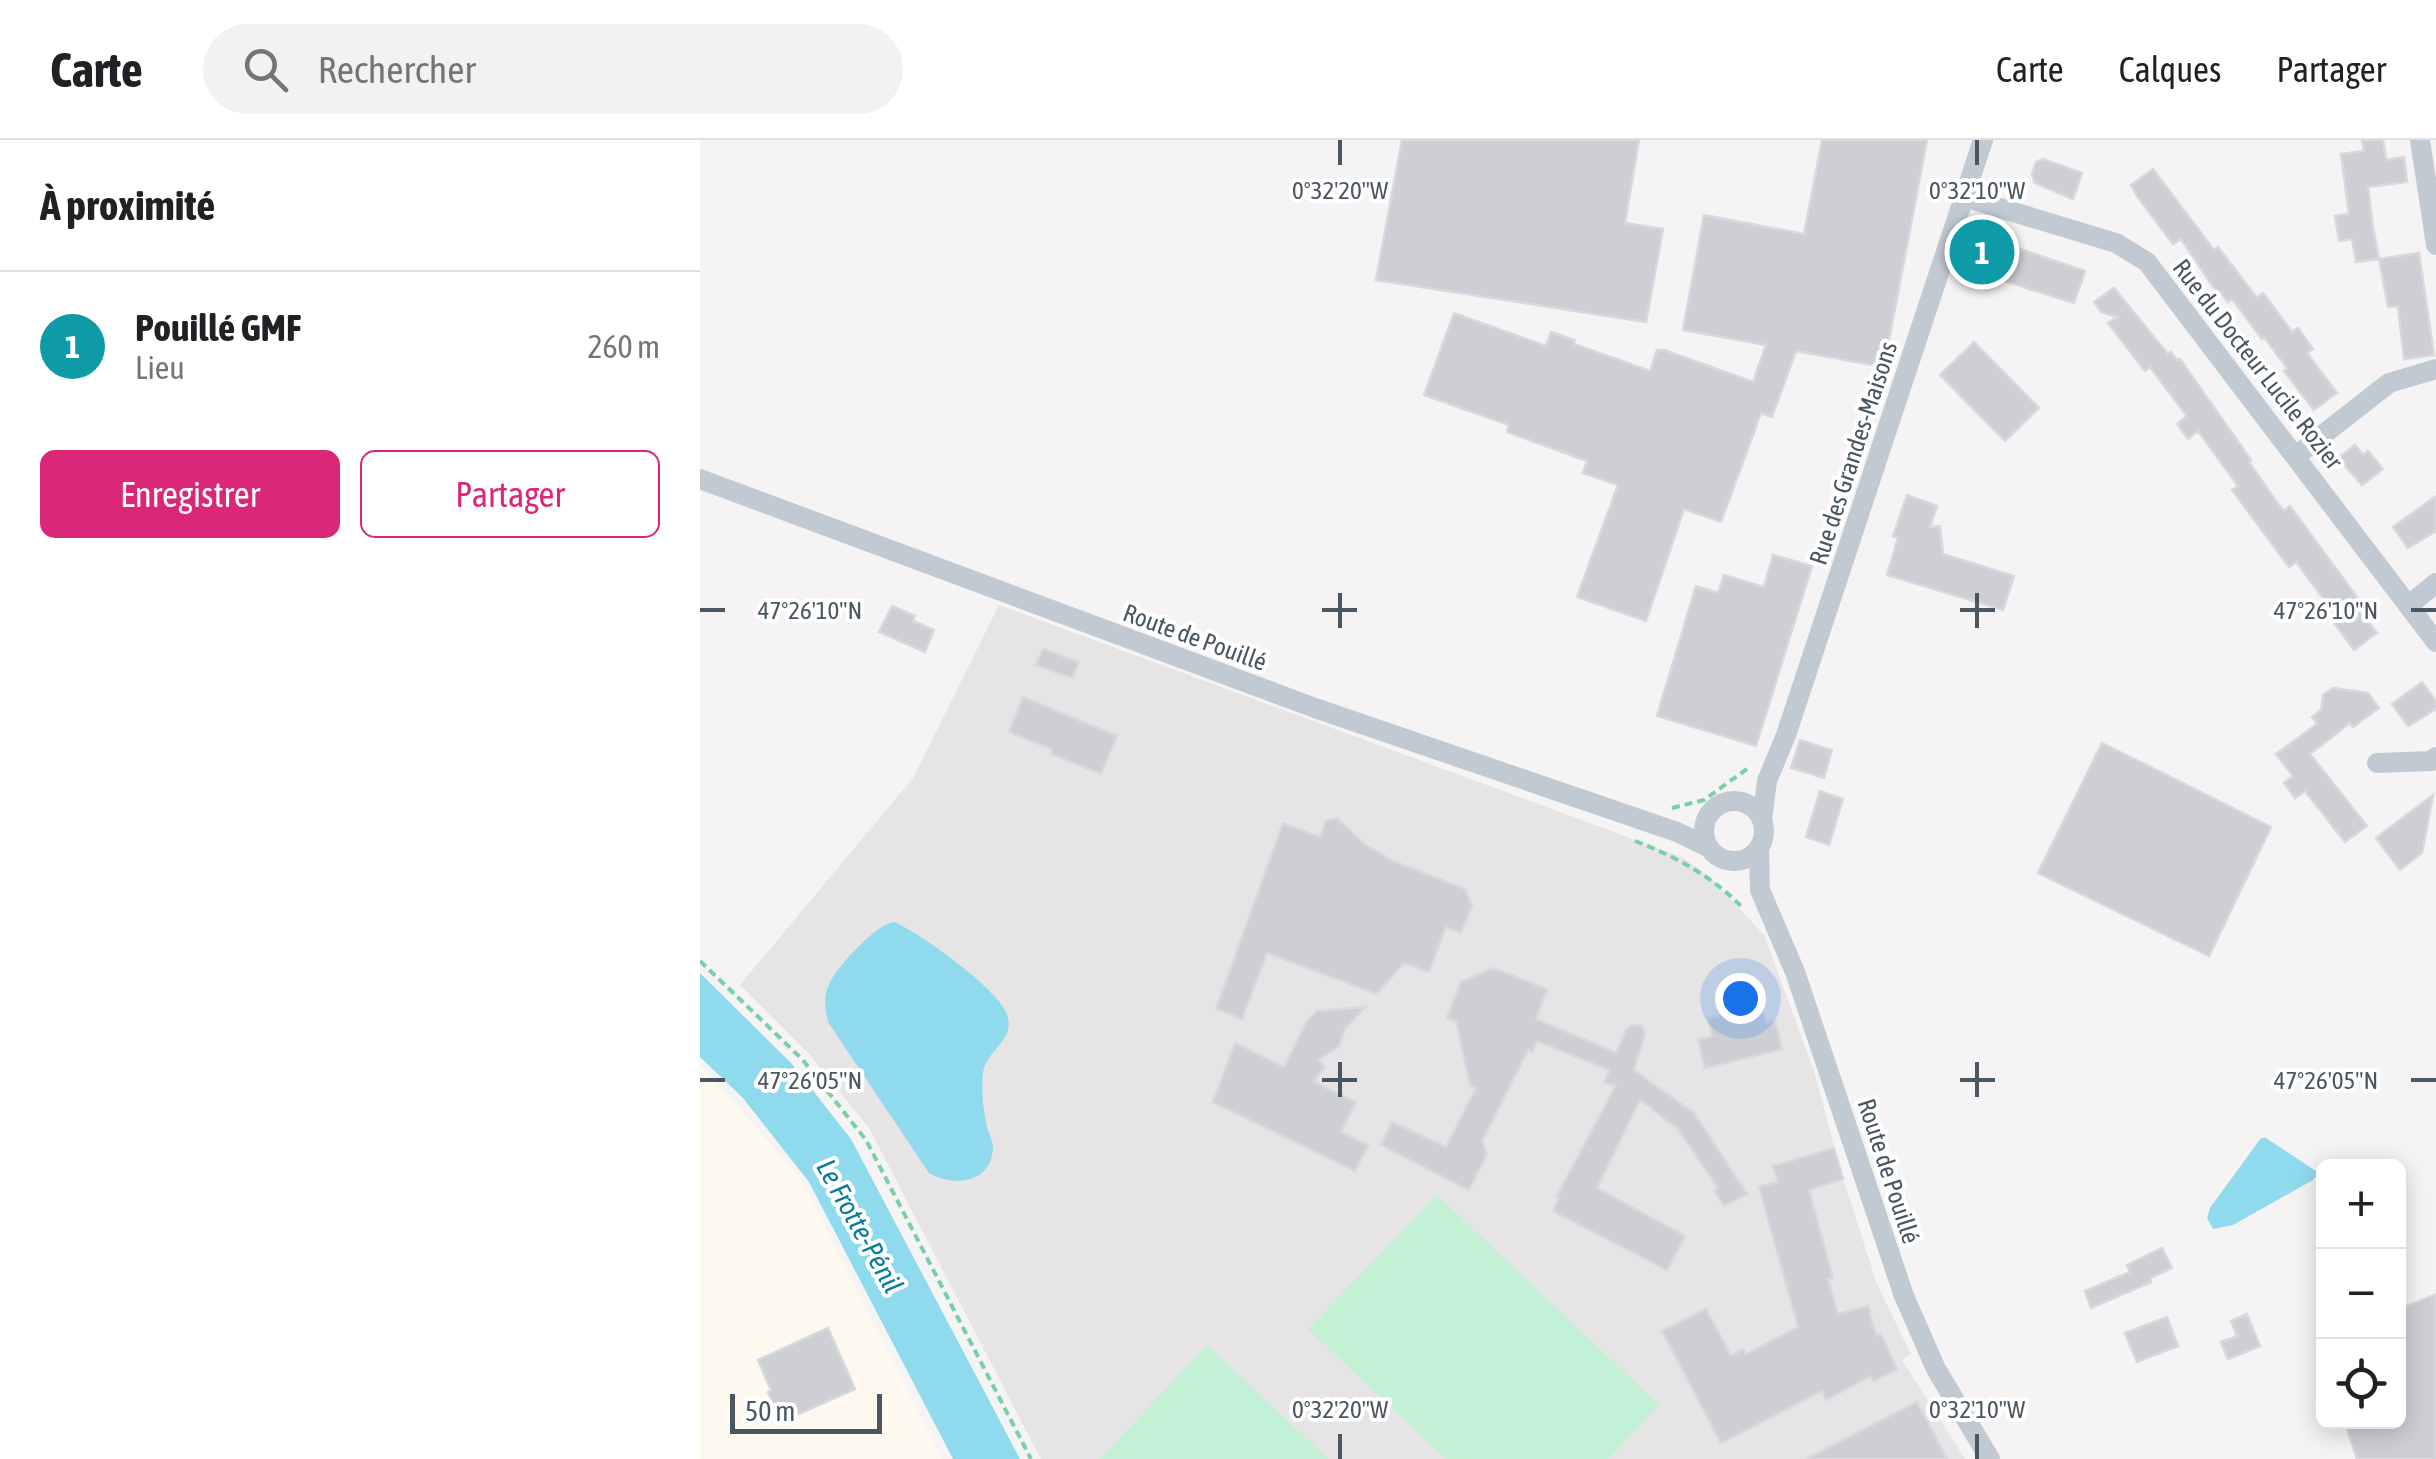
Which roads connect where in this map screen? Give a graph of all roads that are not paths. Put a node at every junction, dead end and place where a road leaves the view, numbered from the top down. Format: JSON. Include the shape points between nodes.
{"nodes":[{"id":1,"x":1983,"y":140,"type":"edge"},
{"id":2,"x":2420,"y":140,"type":"edge"},
{"id":3,"x":1964,"y":197,"type":"junction"},
{"id":4,"x":2436,"y":245,"type":"edge"},
{"id":5,"x":2436,"y":369,"type":"edge"},
{"id":6,"x":2297,"y":455,"type":"junction"},
{"id":7,"x":700,"y":479,"type":"edge"},
{"id":8,"x":2436,"y":583,"type":"edge"},
{"id":9,"x":2409,"y":605,"type":"junction"},
{"id":10,"x":2436,"y":642,"type":"edge"},
{"id":11,"x":2436,"y":757,"type":"edge"},
{"id":12,"x":2377,"y":762,"type":"dead end"},
{"id":13,"x":1766,"y":781,"type":"junction"},
{"id":14,"x":1739,"y":802,"type":"junction"},
{"id":15,"x":1706,"y":820,"type":"junction"},
{"id":16,"x":1762,"y":820,"type":"junction"},
{"id":17,"x":1677,"y":832,"type":"junction"},
{"id":18,"x":1708,"y":847,"type":"junction"},
{"id":19,"x":1760,"y":848,"type":"junction"},
{"id":20,"x":1729,"y":861,"type":"junction"},
{"id":21,"x":1760,"y":890,"type":"junction"},
{"id":22,"x":1990,"y":1459,"type":"edge"}],
"edges":[{"from":1,"to":3,"type":"street","name":"Rue des Grandes-Maisons"},
{"from":2,"to":4,"type":"street"},
{"from":3,"to":6,"type":"street","name":"Rue du Docteur Lucile Rozier","via":[[2116,244],[2147,262]]},
{"from":3,"to":13,"type":"street","name":"Rue des Grandes-Maisons"},
{"from":5,"to":6,"type":"street","via":[[2389,383]]},
{"from":6,"to":9,"type":"street","name":"Rue du Docteur Lucile Rozier"},
{"from":7,"to":17,"type":"street","name":"Route de Pouillé","via":[[1315,708]]},
{"from":8,"to":9,"type":"street"},
{"from":9,"to":10,"type":"street","name":"Rue du Docteur Lucile Rozier"},
{"from":11,"to":12,"type":"street"},
{"from":13,"to":14,"type":"street"},
{"from":13,"to":16,"type":"street"},
{"from":14,"to":15,"type":"street","via":[[1720,805]]},
{"from":14,"to":16,"type":"street"},
{"from":15,"to":17,"type":"street"},
{"from":15,"to":18,"type":"street"},
{"from":16,"to":19,"type":"street"},
{"from":17,"to":18,"type":"street","name":"Route de Pouillé"},
{"from":18,"to":20,"type":"street"},
{"from":19,"to":20,"type":"street"},
{"from":19,"to":21,"type":"street","name":"Route de Pouillé"},
{"from":20,"to":21,"type":"street","name":"Route de Pouillé"},
{"from":21,"to":22,"type":"street","name":"Route de Pouillé","via":[[1795,972],[1904,1296],[1936,1369]]}]}
